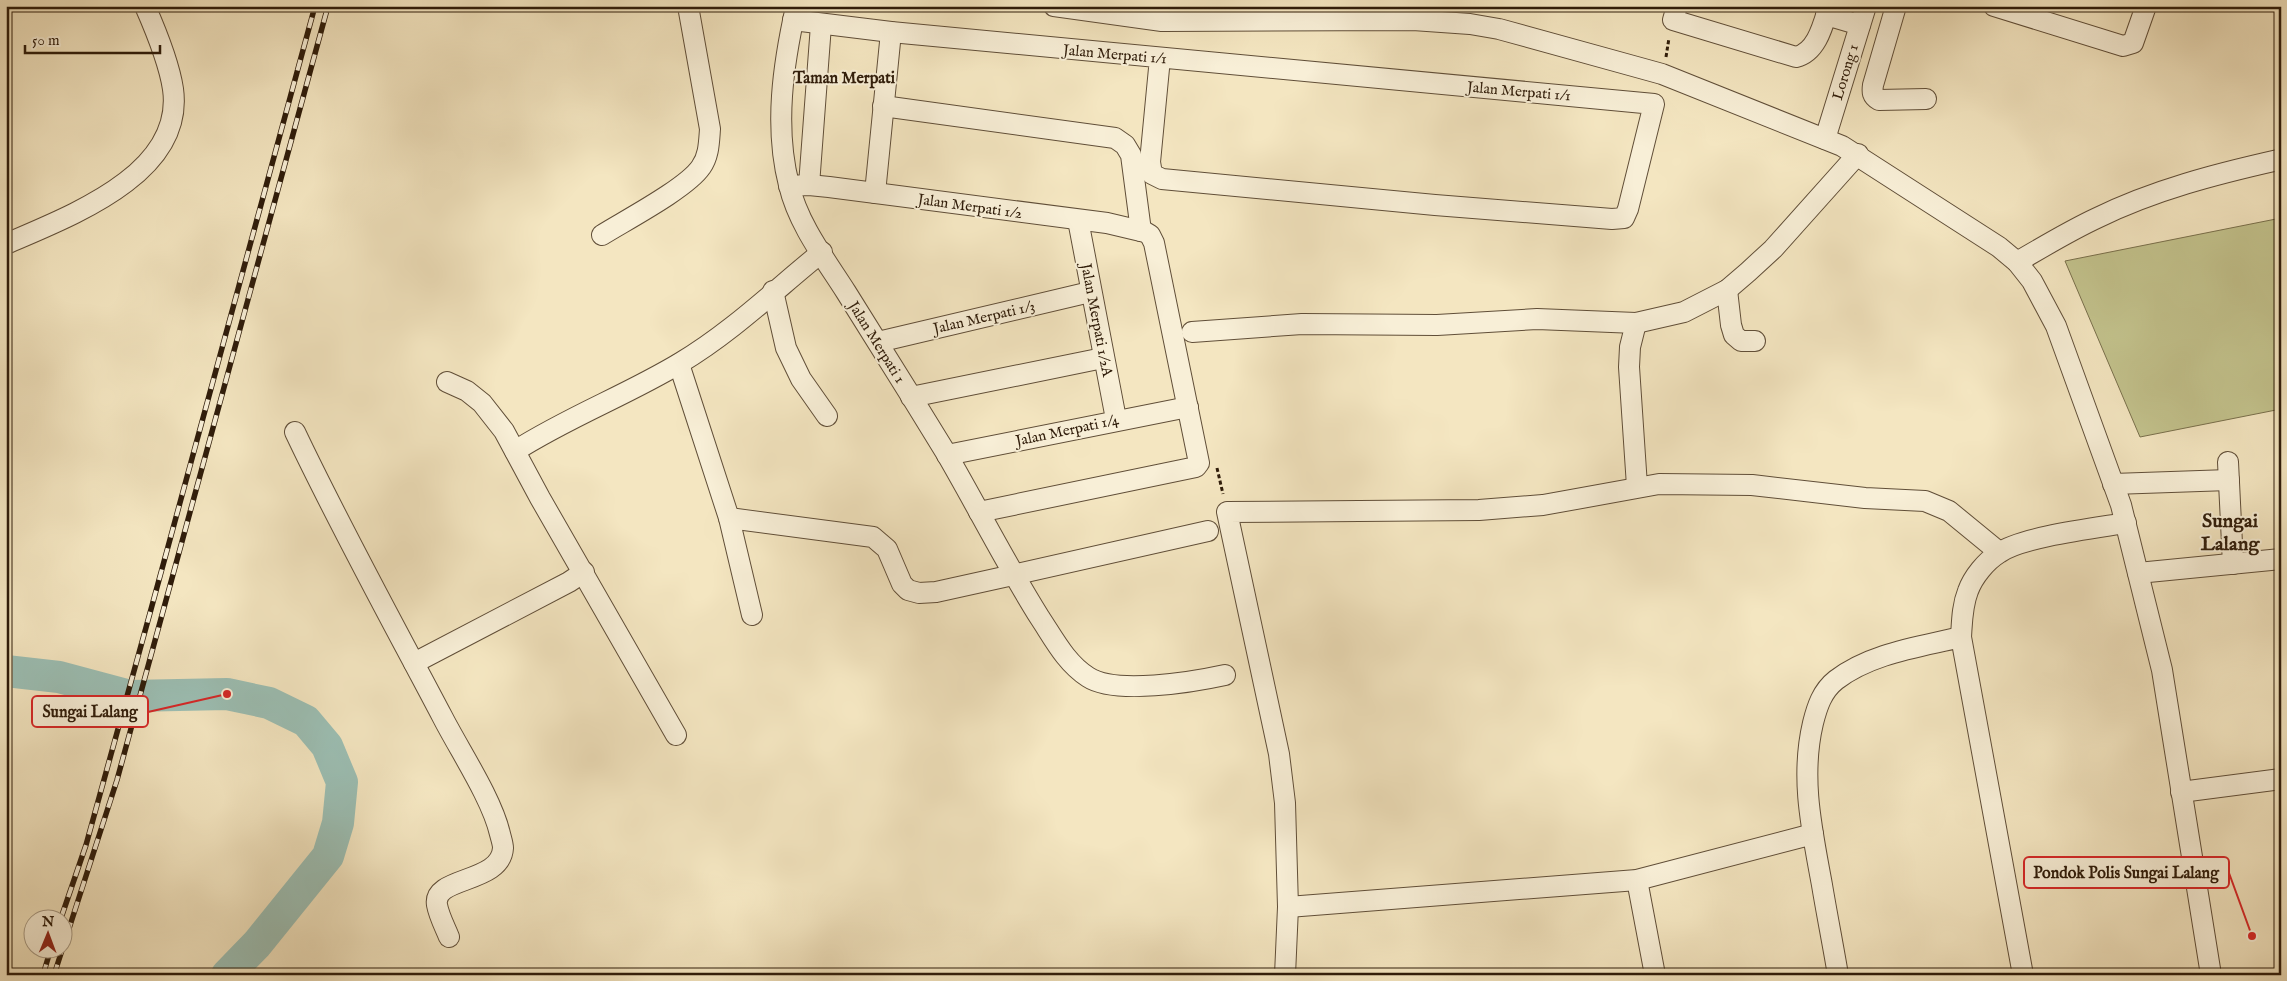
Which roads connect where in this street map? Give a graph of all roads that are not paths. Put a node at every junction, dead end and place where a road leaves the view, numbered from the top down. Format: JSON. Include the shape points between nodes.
{"nodes":[{"id":1,"x":144,"y":6,"type":"edge"},
{"id":2,"x":688,"y":6,"type":"edge"},
{"id":3,"x":1054,"y":6,"type":"edge"},
{"id":4,"x":1866,"y":6,"type":"edge"},
{"id":5,"x":1896,"y":6,"type":"edge"},
{"id":6,"x":1994,"y":6,"type":"edge"},
{"id":7,"x":2146,"y":6,"type":"edge"},
{"id":8,"x":1128,"y":11,"type":"edge"},
{"id":9,"x":1828,"y":11,"type":"edge"},
{"id":10,"x":794,"y":13,"type":"edge"},
{"id":11,"x":1675,"y":13,"type":"edge"},
{"id":12,"x":1382,"y":14,"type":"edge"},
{"id":13,"x":821,"y":24,"type":"junction"},
{"id":14,"x":1860,"y":25,"type":"junction"},
{"id":15,"x":890,"y":32,"type":"junction"},
{"id":16,"x":1160,"y":58,"type":"junction"},
{"id":17,"x":1662,"y":74,"type":"junction"},
{"id":18,"x":1926,"y":99,"type":"dead end"},
{"id":19,"x":1654,"y":104,"type":"junction"},
{"id":20,"x":883,"y":106,"type":"junction"},
{"id":21,"x":1825,"y":139,"type":"junction"},
{"id":22,"x":1858,"y":154,"type":"junction"},
{"id":23,"x":2278,"y":160,"type":"dead end"},
{"id":24,"x":810,"y":185,"type":"junction"},
{"id":25,"x":789,"y":186,"type":"junction"},
{"id":26,"x":875,"y":193,"type":"junction"},
{"id":27,"x":1078,"y":220,"type":"junction"},
{"id":28,"x":602,"y":235,"type":"dead end"},
{"id":29,"x":1148,"y":236,"type":"junction"},
{"id":30,"x":6,"y":244,"type":"edge"},
{"id":31,"x":822,"y":252,"type":"junction"},
{"id":32,"x":2017,"y":262,"type":"junction"},
{"id":33,"x":1728,"y":290,"type":"junction"},
{"id":34,"x":773,"y":291,"type":"junction"},
{"id":35,"x":1090,"y":292,"type":"junction"},
{"id":36,"x":1636,"y":323,"type":"junction"},
{"id":37,"x":1192,"y":332,"type":"dead end"},
{"id":38,"x":1755,"y":341,"type":"dead end"},
{"id":39,"x":878,"y":342,"type":"junction"},
{"id":40,"x":1104,"y":358,"type":"junction"},
{"id":41,"x":679,"y":364,"type":"junction"},
{"id":42,"x":447,"y":382,"type":"dead end"},
{"id":43,"x":911,"y":397,"type":"junction"},
{"id":44,"x":1188,"y":406,"type":"junction"},
{"id":45,"x":827,"y":416,"type":"dead end"},
{"id":46,"x":1116,"y":419,"type":"junction"},
{"id":47,"x":295,"y":432,"type":"dead end"},
{"id":48,"x":515,"y":451,"type":"junction"},
{"id":49,"x":947,"y":455,"type":"junction"},
{"id":50,"x":2113,"y":484,"type":"junction"},
{"id":51,"x":1637,"y":486,"type":"junction"},
{"id":52,"x":978,"y":512,"type":"junction"},
{"id":53,"x":729,"y":518,"type":"junction"},
{"id":54,"x":2126,"y":523,"type":"junction"},
{"id":55,"x":1208,"y":531,"type":"dead end"},
{"id":56,"x":1999,"y":552,"type":"junction"},
{"id":57,"x":2281,"y":559,"type":"edge"},
{"id":58,"x":2233,"y":564,"type":"junction"},
{"id":59,"x":584,"y":572,"type":"junction"},
{"id":60,"x":2138,"y":573,"type":"junction"},
{"id":61,"x":1014,"y":575,"type":"junction"},
{"id":62,"x":752,"y":614,"type":"dead end"},
{"id":63,"x":1961,"y":637,"type":"junction"},
{"id":64,"x":414,"y":663,"type":"junction"},
{"id":65,"x":1225,"y":675,"type":"dead end"},
{"id":66,"x":676,"y":735,"type":"dead end"},
{"id":67,"x":2281,"y":779,"type":"edge"},
{"id":68,"x":2182,"y":792,"type":"junction"},
{"id":69,"x":1813,"y":834,"type":"junction"},
{"id":70,"x":1637,"y":880,"type":"junction"},
{"id":71,"x":1288,"y":907,"type":"junction"},
{"id":72,"x":449,"y":938,"type":"dead end"},
{"id":73,"x":1285,"y":975,"type":"edge"},
{"id":74,"x":1655,"y":975,"type":"edge"},
{"id":75,"x":1838,"y":975,"type":"edge"},
{"id":76,"x":2023,"y":975,"type":"edge"},
{"id":77,"x":2211,"y":975,"type":"edge"}],
"edges":[{"from":1,"to":30,"type":"street","via":[[173,89],[171,121],[165,138],[134,176],[104,198]]},
{"from":2,"to":28,"type":"street","via":[[710,129],[709,148],[702,166],[685,182]]},
{"from":3,"to":8,"type":"street"},
{"from":4,"to":14,"type":"street","name":"Lorong 1"},
{"from":5,"to":18,"type":"street","via":[[1872,92],[1874,98],[1880,100]]},
{"from":6,"to":7,"type":"street","via":[[2123,46],[2133,43]]},
{"from":8,"to":12,"type":"street","via":[[1189,22]]},
{"from":9,"to":11,"type":"street","via":[[1813,46],[1806,54],[1796,56]]},
{"from":9,"to":14,"type":"street"},
{"from":10,"to":13,"type":"street","name":"Jalan Merpati 1/1"},
{"from":10,"to":25,"type":"street","name":"Jalan Merpati 1","via":[[781,98],[784,159]]},
{"from":12,"to":17,"type":"street","via":[[1470,24]]},
{"from":13,"to":15,"type":"street","name":"Jalan Merpati 1/1"},
{"from":13,"to":24,"type":"street"},
{"from":14,"to":21,"type":"street","name":"Lorong 1"},
{"from":15,"to":16,"type":"street","name":"Jalan Merpati 1/1"},
{"from":15,"to":20,"type":"street"},
{"from":16,"to":19,"type":"street","name":"Jalan Merpati 1/1"},
{"from":16,"to":19,"type":"street","via":[[1150,162],[1152,174],[1162,180],[1624,218]]},
{"from":17,"to":19,"type":"street"},
{"from":17,"to":21,"type":"street"},
{"from":20,"to":26,"type":"street"},
{"from":20,"to":29,"type":"street","via":[[1115,138],[1131,155]]},
{"from":21,"to":22,"type":"street"},
{"from":22,"to":32,"type":"street","via":[[1999,246]]},
{"from":22,"to":33,"type":"street","via":[[1773,249]]},
{"from":23,"to":32,"type":"street","via":[[2235,169],[2097,217]]},
{"from":24,"to":25,"type":"street","name":"Jalan Merpati 1/2"},
{"from":24,"to":26,"type":"street","name":"Jalan Merpati 1/2"},
{"from":25,"to":31,"type":"street","name":"Jalan Merpati 1","via":[[801,218]]},
{"from":26,"to":27,"type":"street","name":"Jalan Merpati 1/2"},
{"from":27,"to":29,"type":"street","name":"Jalan Merpati 1/2"},
{"from":27,"to":35,"type":"street","name":"Jalan Merpati 1/2A"},
{"from":29,"to":44,"type":"street"},
{"from":31,"to":34,"type":"street"},
{"from":31,"to":39,"type":"street","name":"Jalan Merpati 1"},
{"from":32,"to":50,"type":"street","via":[[2032,281],[2056,326]]},
{"from":33,"to":36,"type":"street","via":[[1684,312]]},
{"from":33,"to":38,"type":"street","via":[[1734,334],[1741,341]]},
{"from":34,"to":41,"type":"street","via":[[705,348]]},
{"from":34,"to":45,"type":"street","via":[[786,348],[801,379]]},
{"from":35,"to":39,"type":"street","name":"Jalan Merpati 1/3"},
{"from":35,"to":40,"type":"street","name":"Jalan Merpati 1/2A"},
{"from":36,"to":37,"type":"street","via":[[1537,319],[1437,325],[1302,324]]},
{"from":36,"to":51,"type":"street","via":[[1630,347],[1630,367]]},
{"from":39,"to":43,"type":"street","name":"Jalan Merpati 1"},
{"from":40,"to":43,"type":"street"},
{"from":40,"to":46,"type":"street","name":"Jalan Merpati 1/2A"},
{"from":41,"to":48,"type":"street"},
{"from":41,"to":53,"type":"street"},
{"from":42,"to":48,"type":"street","via":[[467,391],[482,403]]},
{"from":43,"to":49,"type":"street","name":"Jalan Merpati 1"},
{"from":44,"to":46,"type":"street","name":"Jalan Merpati 1/4"},
{"from":44,"to":52,"type":"street","via":[[1199,463],[1196,467]]},
{"from":46,"to":49,"type":"street","name":"Jalan Merpati 1/4"},
{"from":47,"to":64,"type":"street"},
{"from":48,"to":59,"type":"street"},
{"from":49,"to":52,"type":"street","name":"Jalan Merpati 1"},
{"from":50,"to":54,"type":"street"},
{"from":50,"to":58,"type":"street","via":[[2229,471]]},
{"from":51,"to":56,"type":"street","via":[[1752,485],[1865,498],[1925,501],[1949,511]]},
{"from":51,"to":71,"type":"street","via":[[1543,505],[1479,510],[1227,512],[1279,754],[1286,803]]},
{"from":52,"to":61,"type":"street","name":"Jalan Merpati 1"},
{"from":53,"to":61,"type":"street","via":[[873,537],[887,549],[902,584],[919,593]]},
{"from":53,"to":62,"type":"street"},
{"from":54,"to":56,"type":"street","via":[[2018,544]]},
{"from":54,"to":60,"type":"street"},
{"from":55,"to":61,"type":"street"},
{"from":56,"to":63,"type":"street","via":[[1976,576],[1968,590]]},
{"from":57,"to":58,"type":"street"},
{"from":58,"to":60,"type":"street"},
{"from":59,"to":64,"type":"street"},
{"from":59,"to":66,"type":"street"},
{"from":60,"to":68,"type":"street","via":[[2160,665]]},
{"from":61,"to":65,"type":"street","name":"Jalan Merpati 1","via":[[1062,652],[1075,668],[1099,683],[1132,686],[1194,682]]},
{"from":63,"to":69,"type":"street","via":[[1877,658],[1844,674],[1827,689],[1817,709],[1807,759],[1806,780]]},
{"from":63,"to":76,"type":"street"},
{"from":64,"to":72,"type":"street","via":[[494,814],[503,848],[499,861],[490,869],[445,888],[439,894],[436,904]]},
{"from":67,"to":68,"type":"street"},
{"from":68,"to":77,"type":"street"},
{"from":69,"to":70,"type":"street"},
{"from":69,"to":75,"type":"street"},
{"from":70,"to":71,"type":"street"},
{"from":70,"to":74,"type":"street"},
{"from":71,"to":73,"type":"street"}]}
